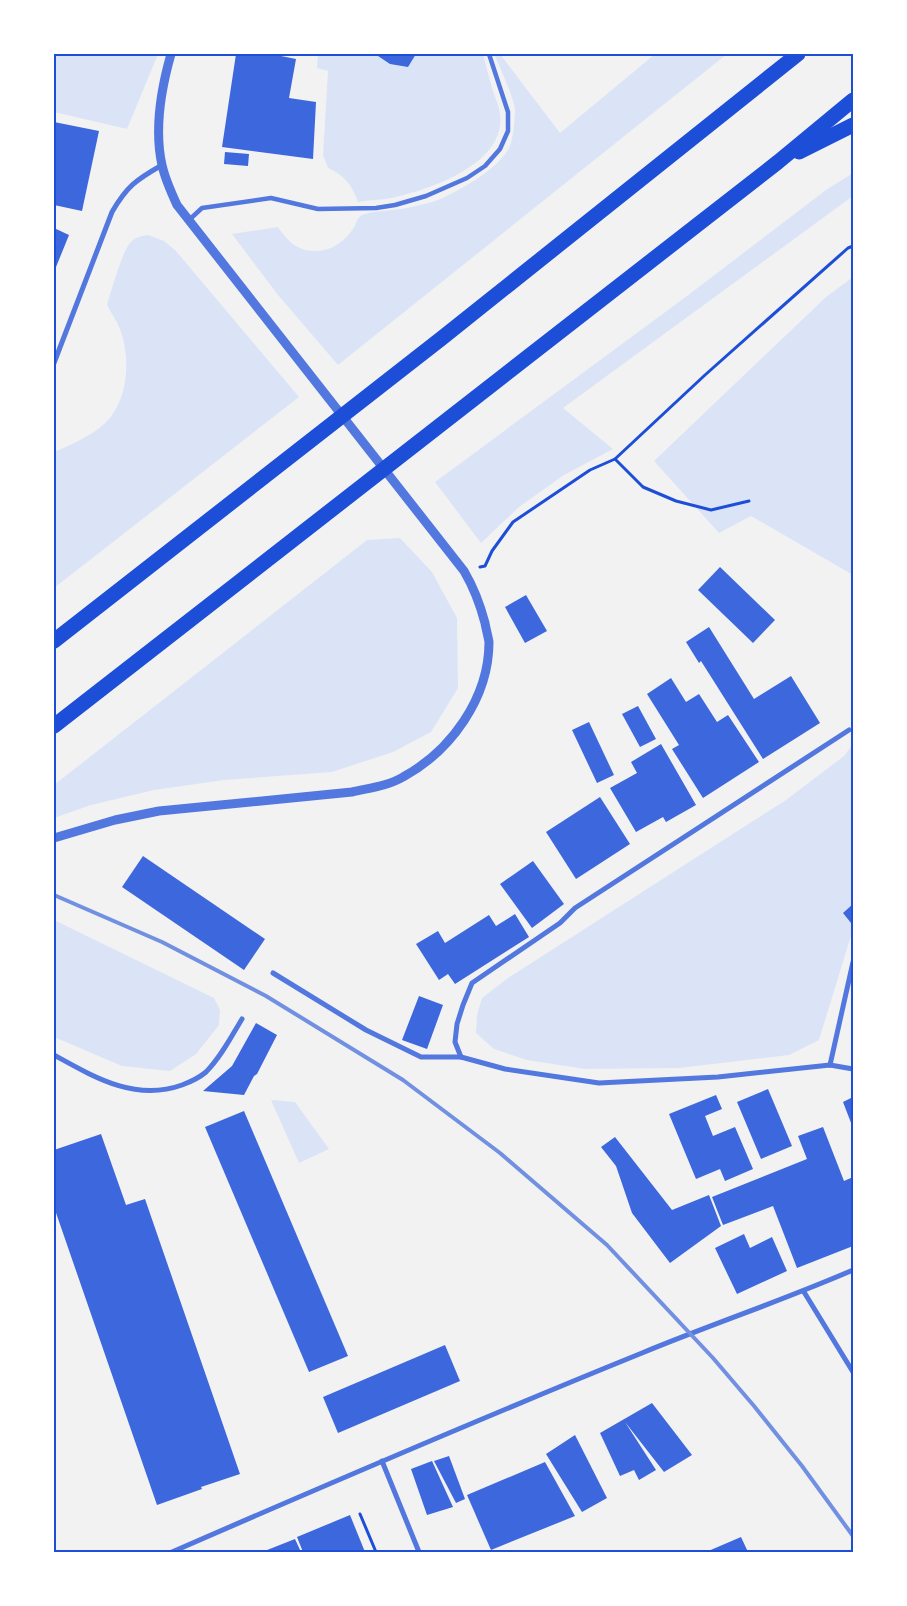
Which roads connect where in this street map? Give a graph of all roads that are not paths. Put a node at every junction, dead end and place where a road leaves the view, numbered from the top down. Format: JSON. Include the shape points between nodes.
{"nodes":[{"id":1,"x":171,"y":54,"type":"edge"},
{"id":2,"x":489,"y":54,"type":"edge"},
{"id":3,"x":798,"y":54,"type":"edge"},
{"id":4,"x":853,"y":100,"type":"edge"},
{"id":5,"x":853,"y":125,"type":"edge"},
{"id":6,"x":778,"y":162,"type":"junction"},
{"id":7,"x":162,"y":164,"type":"junction"},
{"id":8,"x":188,"y":220,"type":"junction"},
{"id":9,"x":56,"y":353,"type":"edge"},
{"id":10,"x":54,"y":363,"type":"edge"},
{"id":11,"x":54,"y":641,"type":"edge"},
{"id":12,"x":54,"y":726,"type":"edge"},
{"id":13,"x":849,"y":730,"type":"dead end"},
{"id":14,"x":54,"y":838,"type":"edge"},
{"id":15,"x":853,"y":962,"type":"edge"},
{"id":16,"x":273,"y":974,"type":"dead end"},
{"id":17,"x":242,"y":1019,"type":"dead end"},
{"id":18,"x":54,"y":1055,"type":"edge"},
{"id":19,"x":461,"y":1057,"type":"junction"},
{"id":20,"x":830,"y":1065,"type":"junction"},
{"id":21,"x":853,"y":1069,"type":"edge"},
{"id":22,"x":853,"y":1270,"type":"edge"},
{"id":23,"x":804,"y":1292,"type":"junction"},
{"id":24,"x":853,"y":1372,"type":"edge"},
{"id":25,"x":382,"y":1461,"type":"junction"},
{"id":26,"x":172,"y":1552,"type":"edge"},
{"id":27,"x":419,"y":1552,"type":"edge"}],
"edges":[{"from":1,"to":7,"type":"street","via":[[158,126]]},
{"from":2,"to":8,"type":"street","via":[[508,112],[508,131],[500,149],[467,178],[395,206],[359,210],[318,209],[272,198],[202,208]]},
{"from":3,"to":11,"type":"highway"},
{"from":4,"to":6,"type":"highway"},
{"from":5,"to":6,"type":"highway"},
{"from":6,"to":12,"type":"highway"},
{"from":7,"to":8,"type":"street","via":[[177,205]]},
{"from":7,"to":9,"type":"street","via":[[122,194]]},
{"from":8,"to":14,"type":"street","via":[[464,571],[474,587],[489,641],[484,675],[473,708],[452,737],[430,760],[402,778],[352,792],[159,811]]},
{"from":9,"to":10,"type":"street"},
{"from":13,"to":19,"type":"street","via":[[575,908],[560,923],[472,984],[457,1024],[455,1042]]},
{"from":15,"to":20,"type":"street"},
{"from":16,"to":19,"type":"street","via":[[366,1030],[421,1057]]},
{"from":17,"to":18,"type":"street","via":[[204,1074],[190,1083],[168,1090],[121,1087],[98,1079]]},
{"from":19,"to":20,"type":"street","via":[[505,1069],[599,1083],[718,1077]]},
{"from":20,"to":21,"type":"street"},
{"from":22,"to":23,"type":"street"},
{"from":23,"to":24,"type":"street"},
{"from":23,"to":25,"type":"street","via":[[644,1352]]},
{"from":25,"to":26,"type":"street"},
{"from":25,"to":27,"type":"street"}]}
